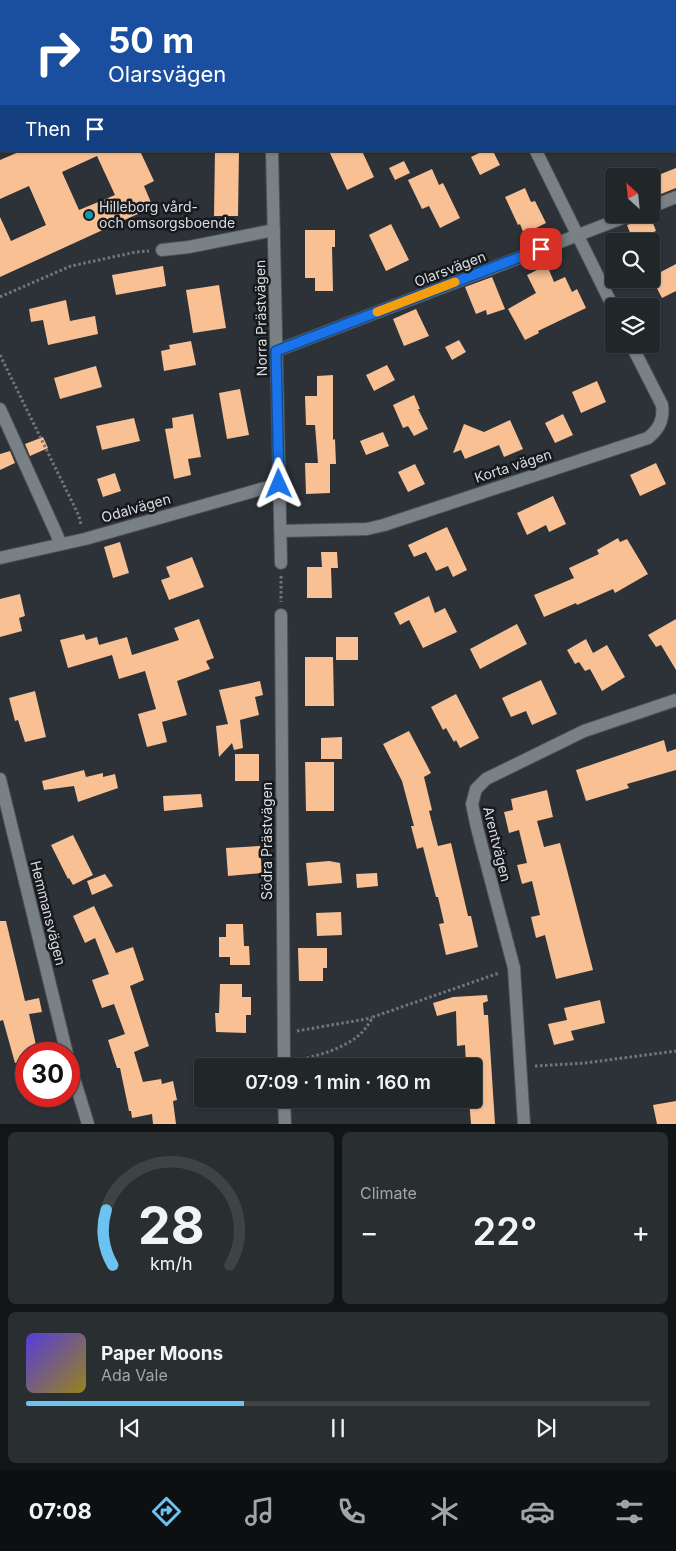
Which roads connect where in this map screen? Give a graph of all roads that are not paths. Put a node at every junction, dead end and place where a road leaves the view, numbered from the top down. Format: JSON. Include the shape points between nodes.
{"nodes":[{"id":1,"x":272,"y":152,"type":"edge"},
{"id":2,"x":536,"y":152,"type":"edge"},
{"id":3,"x":676,"y":197,"type":"edge"},
{"id":4,"x":660,"y":203,"type":"edge"},
{"id":5,"x":610,"y":223,"type":"edge"},
{"id":6,"x":274,"y":230,"type":"junction"},
{"id":7,"x":577,"y":236,"type":"junction"},
{"id":8,"x":162,"y":250,"type":"road end"},
{"id":9,"x":608,"y":298,"type":"edge"},
{"id":10,"x":276,"y":351,"type":"junction"},
{"id":11,"x":636,"y":353,"type":"edge"},
{"id":12,"x":0,"y":409,"type":"edge"},
{"id":13,"x":279,"y":484,"type":"junction"},
{"id":14,"x":280,"y":532,"type":"junction"},
{"id":15,"x":62,"y":544,"type":"junction"},
{"id":16,"x":0,"y":558,"type":"edge"},
{"id":17,"x":281,"y":563,"type":"road end"},
{"id":18,"x":281,"y":615,"type":"road end"},
{"id":19,"x":676,"y":700,"type":"edge"},
{"id":20,"x":0,"y":779,"type":"edge"},
{"id":21,"x":64,"y":1042,"type":"edge"},
{"id":22,"x":284,"y":1058,"type":"edge"},
{"id":23,"x":80,"y":1098,"type":"edge"},
{"id":24,"x":284,"y":1108,"type":"edge"},
{"id":25,"x":88,"y":1124,"type":"edge"},
{"id":26,"x":285,"y":1124,"type":"edge"},
{"id":27,"x":524,"y":1124,"type":"edge"}],
"edges":[{"from":1,"to":6,"type":"street","name":"Norra Prästvägen"},
{"from":2,"to":7,"type":"street"},
{"from":3,"to":4,"type":"street"},
{"from":5,"to":7,"type":"street","name":"Olarsvägen"},
{"from":6,"to":8,"type":"street"},
{"from":6,"to":10,"type":"street","name":"Norra Prästvägen"},
{"from":7,"to":9,"type":"street"},
{"from":7,"to":10,"type":"street","name":"Olarsvägen"},
{"from":10,"to":13,"type":"street","name":"Norra Prästvägen"},
{"from":11,"to":14,"type":"street","name":"Korta vägen","via":[[662,406],[661,422],[648,438],[384,525]]},
{"from":12,"to":15,"type":"street"},
{"from":13,"to":14,"type":"street"},
{"from":13,"to":15,"type":"street","name":"Odalvägen"},
{"from":14,"to":17,"type":"street"},
{"from":15,"to":16,"type":"street","name":"Odalvägen"},
{"from":18,"to":22,"type":"street","name":"Södra Prästvägen"},
{"from":19,"to":27,"type":"street","name":"Arentvägen","via":[[584,731],[486,779],[476,789],[472,804],[477,828],[514,968]]},
{"from":20,"to":21,"type":"street","name":"Hemmansvägen"},
{"from":23,"to":25,"type":"street"},
{"from":24,"to":26,"type":"street"}]}
